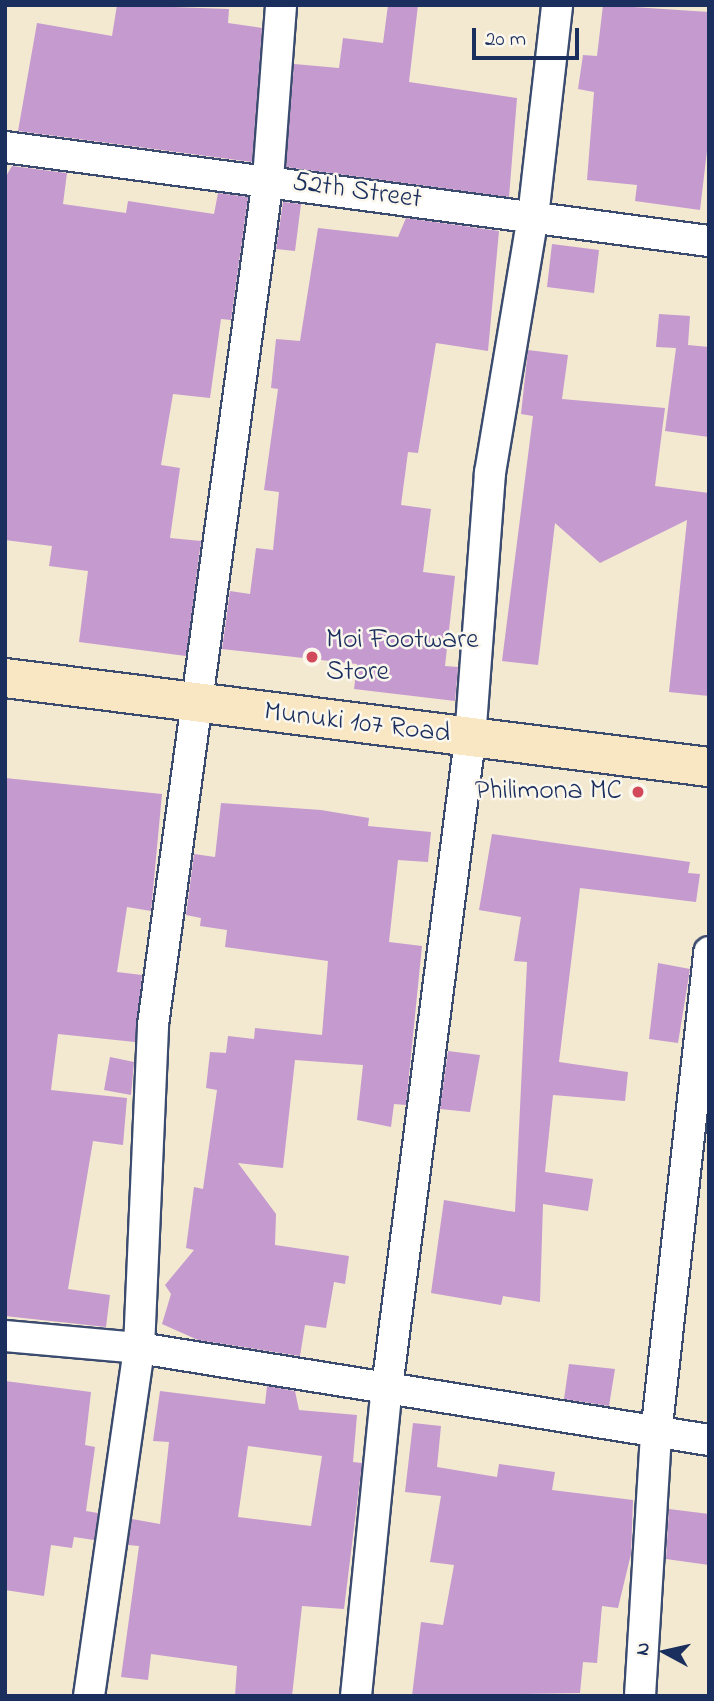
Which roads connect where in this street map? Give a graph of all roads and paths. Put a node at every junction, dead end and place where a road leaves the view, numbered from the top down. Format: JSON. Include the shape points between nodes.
{"nodes":[{"id":1,"x":281,"y":5,"type":"edge"},
{"id":2,"x":557,"y":5,"type":"edge"},
{"id":3,"x":5,"y":147,"type":"edge"},
{"id":4,"x":268,"y":179,"type":"junction"},
{"id":5,"x":533,"y":217,"type":"junction"},
{"id":6,"x":709,"y":241,"type":"edge"},
{"id":7,"x":5,"y":678,"type":"edge"},
{"id":8,"x":192,"y":703,"type":"junction"},
{"id":9,"x":470,"y":739,"type":"junction"},
{"id":10,"x":709,"y":767,"type":"edge"},
{"id":11,"x":709,"y":952,"type":"edge"},
{"id":12,"x":5,"y":1336,"type":"edge"},
{"id":13,"x":139,"y":1348,"type":"junction"},
{"id":14,"x":387,"y":1388,"type":"junction"},
{"id":15,"x":656,"y":1435,"type":"junction"},
{"id":16,"x":709,"y":1440,"type":"edge"},
{"id":17,"x":89,"y":1696,"type":"edge"},
{"id":18,"x":356,"y":1696,"type":"edge"},
{"id":19,"x":640,"y":1696,"type":"edge"}],
"edges":[{"from":1,"to":4,"type":"street"},
{"from":2,"to":5,"type":"street"},
{"from":3,"to":4,"type":"street","name":"52th Street"},
{"from":4,"to":5,"type":"street","name":"52th Street"},
{"from":4,"to":8,"type":"street"},
{"from":5,"to":6,"type":"street","name":"52th Street"},
{"from":5,"to":9,"type":"street","via":[[490,473]]},
{"from":7,"to":8,"type":"main road","name":"Munuki 107 Road"},
{"from":8,"to":9,"type":"main road","name":"Munuki 107 Road"},
{"from":8,"to":13,"type":"street","via":[[153,1025]]},
{"from":9,"to":10,"type":"main road","name":"Munuki 107 Road"},
{"from":9,"to":14,"type":"street"},
{"from":11,"to":15,"type":"street"},
{"from":12,"to":13,"type":"street"},
{"from":13,"to":14,"type":"street"},
{"from":13,"to":17,"type":"street"},
{"from":14,"to":15,"type":"street"},
{"from":14,"to":18,"type":"street"},
{"from":15,"to":16,"type":"street"},
{"from":15,"to":19,"type":"street"}]}
